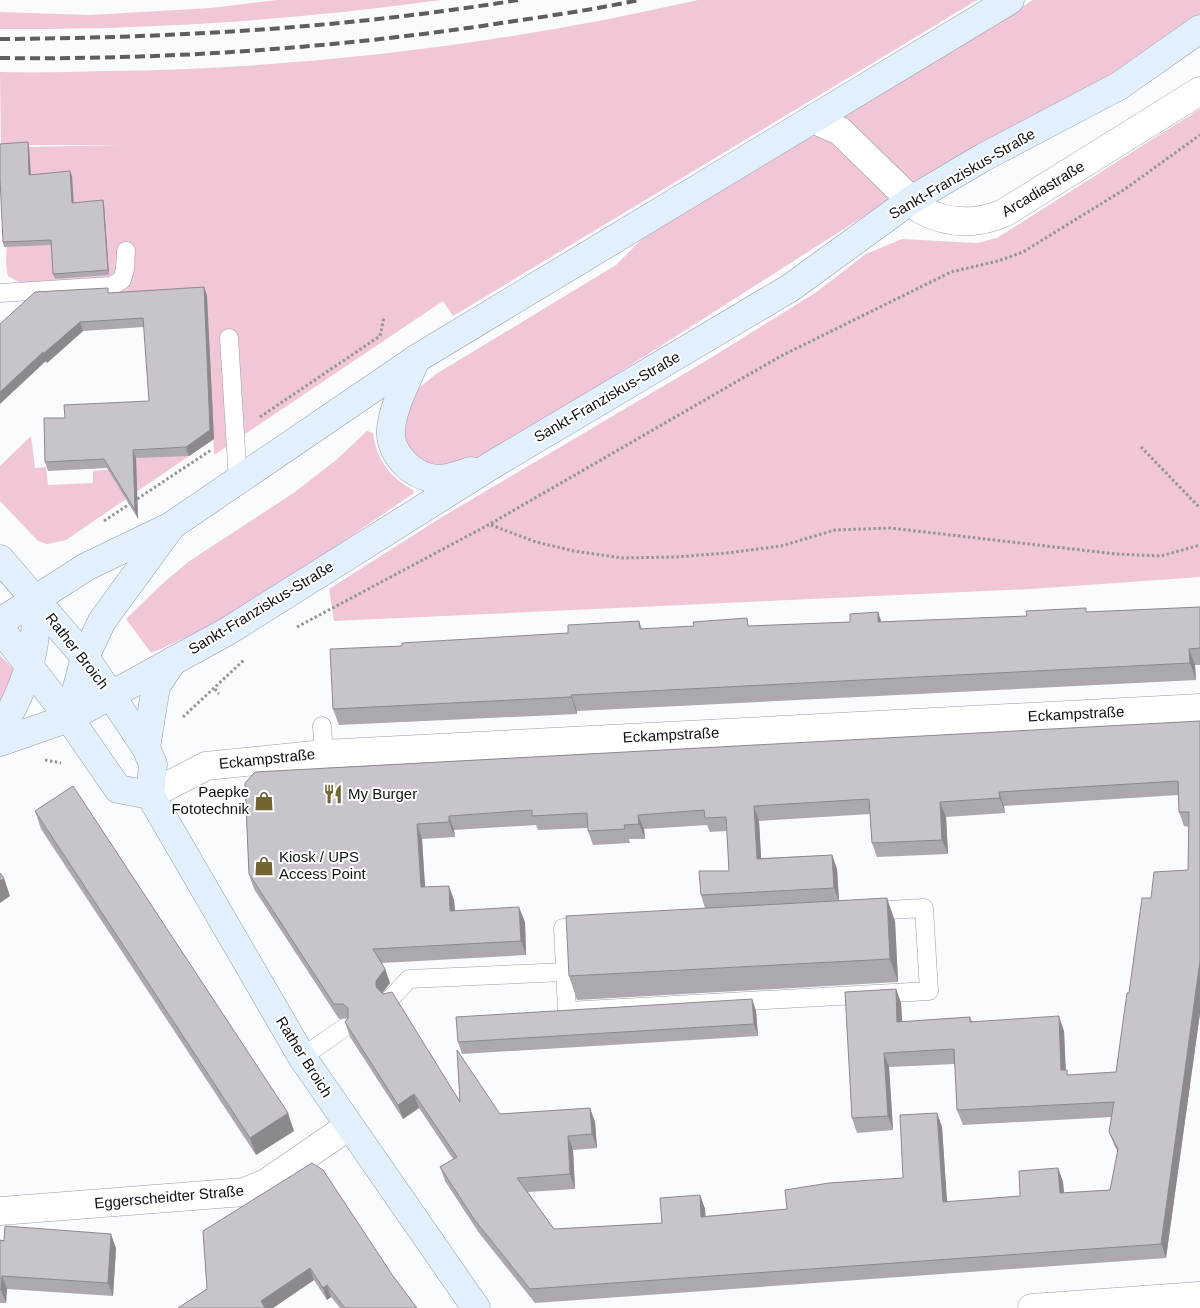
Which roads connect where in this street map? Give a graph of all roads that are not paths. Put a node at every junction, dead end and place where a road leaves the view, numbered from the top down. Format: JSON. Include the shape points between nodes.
{"nodes":[{"id":1,"x":1010,"y":0,"type":"edge"},
{"id":2,"x":1200,"y":29,"type":"edge"},
{"id":3,"x":1200,"y":92,"type":"edge"},
{"id":4,"x":813,"y":118,"type":"junction"},
{"id":5,"x":911,"y":200,"type":"junction"},
{"id":6,"x":126,"y":251,"type":"dead end"},
{"id":7,"x":0,"y":293,"type":"edge"},
{"id":8,"x":229,"y":338,"type":"dead end"},
{"id":9,"x":416,"y":359,"type":"junction"},
{"id":10,"x":492,"y":465,"type":"junction"},
{"id":11,"x":238,"y":481,"type":"junction"},
{"id":12,"x":171,"y":526,"type":"junction"},
{"id":13,"x":0,"y":560,"type":"edge"},
{"id":14,"x":34,"y":598,"type":"junction"},
{"id":15,"x":0,"y":622,"type":"edge"},
{"id":16,"x":0,"y":628,"type":"edge"},
{"id":17,"x":84,"y":657,"type":"junction"},
{"id":18,"x":173,"y":661,"type":"junction"},
{"id":19,"x":30,"y":665,"type":"junction"},
{"id":20,"x":111,"y":695,"type":"junction"},
{"id":21,"x":1200,"y":708,"type":"edge"},
{"id":22,"x":69,"y":718,"type":"junction"},
{"id":23,"x":322,"y":726,"type":"dead end"},
{"id":24,"x":0,"y":730,"type":"edge"},
{"id":25,"x":0,"y":742,"type":"edge"},
{"id":26,"x":146,"y":748,"type":"junction"},
{"id":27,"x":324,"y":754,"type":"junction"},
{"id":28,"x":150,"y":795,"type":"junction"},
{"id":29,"x":566,"y":972,"type":"junction"},
{"id":30,"x":391,"y":998,"type":"edge"},
{"id":31,"x":344,"y":1028,"type":"edge"},
{"id":32,"x":302,"y":1057,"type":"junction"},
{"id":33,"x":349,"y":1126,"type":"junction"},
{"id":34,"x":0,"y":1211,"type":"edge"},
{"id":35,"x":1199,"y":1294,"type":"edge"},
{"id":36,"x":474,"y":1307,"type":"edge"},
{"id":37,"x":1032,"y":1308,"type":"edge"}],
"edges":[{"from":1,"to":4,"type":"main road"},
{"from":2,"to":5,"type":"main road","name":"Sankt-Franziskus-Straße","via":[[1119,86],[984,157]]},
{"from":3,"to":5,"type":"street","name":"Arcadiastraße","via":[[1021,204],[990,219],[971,222],[936,218]]},
{"from":4,"to":5,"type":"street","name":"Arcadiastraße","via":[[840,131]]},
{"from":4,"to":9,"type":"main road"},
{"from":5,"to":10,"type":"main road","name":"Sankt-Franziskus-Straße","via":[[790,288]]},
{"from":6,"to":7,"type":"lane","via":[[122,280],[111,286]]},
{"from":8,"to":11,"type":"lane"},
{"from":9,"to":10,"type":"main road","via":[[391,429],[392,443],[399,456],[412,470],[439,479]]},
{"from":9,"to":11,"type":"main road"},
{"from":10,"to":18,"type":"main road","name":"Sankt-Franziskus-Straße","via":[[228,631]]},
{"from":11,"to":12,"type":"main road"},
{"from":12,"to":14,"type":"main road","via":[[86,566]]},
{"from":12,"to":17,"type":"main road","via":[[102,621]]},
{"from":13,"to":14,"type":"main road","name":"Rather Broich"},
{"from":14,"to":15,"type":"main road"},
{"from":14,"to":17,"type":"main road","name":"Rather Broich"},
{"from":14,"to":19,"type":"main road","via":[[36,624]]},
{"from":16,"to":19,"type":"main road"},
{"from":17,"to":20,"type":"main road","name":"Rather Broich"},
{"from":17,"to":22,"type":"main road"},
{"from":18,"to":20,"type":"main road","name":"Sankt-Franziskus-Straße"},
{"from":18,"to":26,"type":"main road","name":"Rather Broich","via":[[156,686]]},
{"from":19,"to":22,"type":"main road"},
{"from":19,"to":24,"type":"main road","via":[[14,706]]},
{"from":20,"to":22,"type":"main road","name":"Sankt-Franziskus-Straße"},
{"from":20,"to":26,"type":"main road","name":"Rather Broich"},
{"from":21,"to":27,"type":"street","name":"Eckampstraße"},
{"from":22,"to":25,"type":"main road","name":"Sankt-Franziskus-Straße"},
{"from":22,"to":28,"type":"main road","via":[[118,789]]},
{"from":23,"to":27,"type":"lane"},
{"from":26,"to":28,"type":"main road","name":"Rather Broich","via":[[153,764]]},
{"from":27,"to":28,"type":"street","name":"Eckampstraße","via":[[206,766]]},
{"from":28,"to":32,"type":"main road","name":"Rather Broich"},
{"from":29,"to":29,"type":"lane","via":[[568,1011],[929,991],[924,908],[563,928]]},
{"from":29,"to":30,"type":"lane","via":[[409,980]]},
{"from":31,"to":32,"type":"lane"},
{"from":32,"to":33,"type":"main road","name":"Rather Broich"},
{"from":33,"to":34,"type":"street","name":"Eggerscheidter Straße","via":[[266,1183],[244,1192]]},
{"from":33,"to":36,"type":"main road","name":"Rather Broich"},
{"from":35,"to":37,"type":"street"}]}
